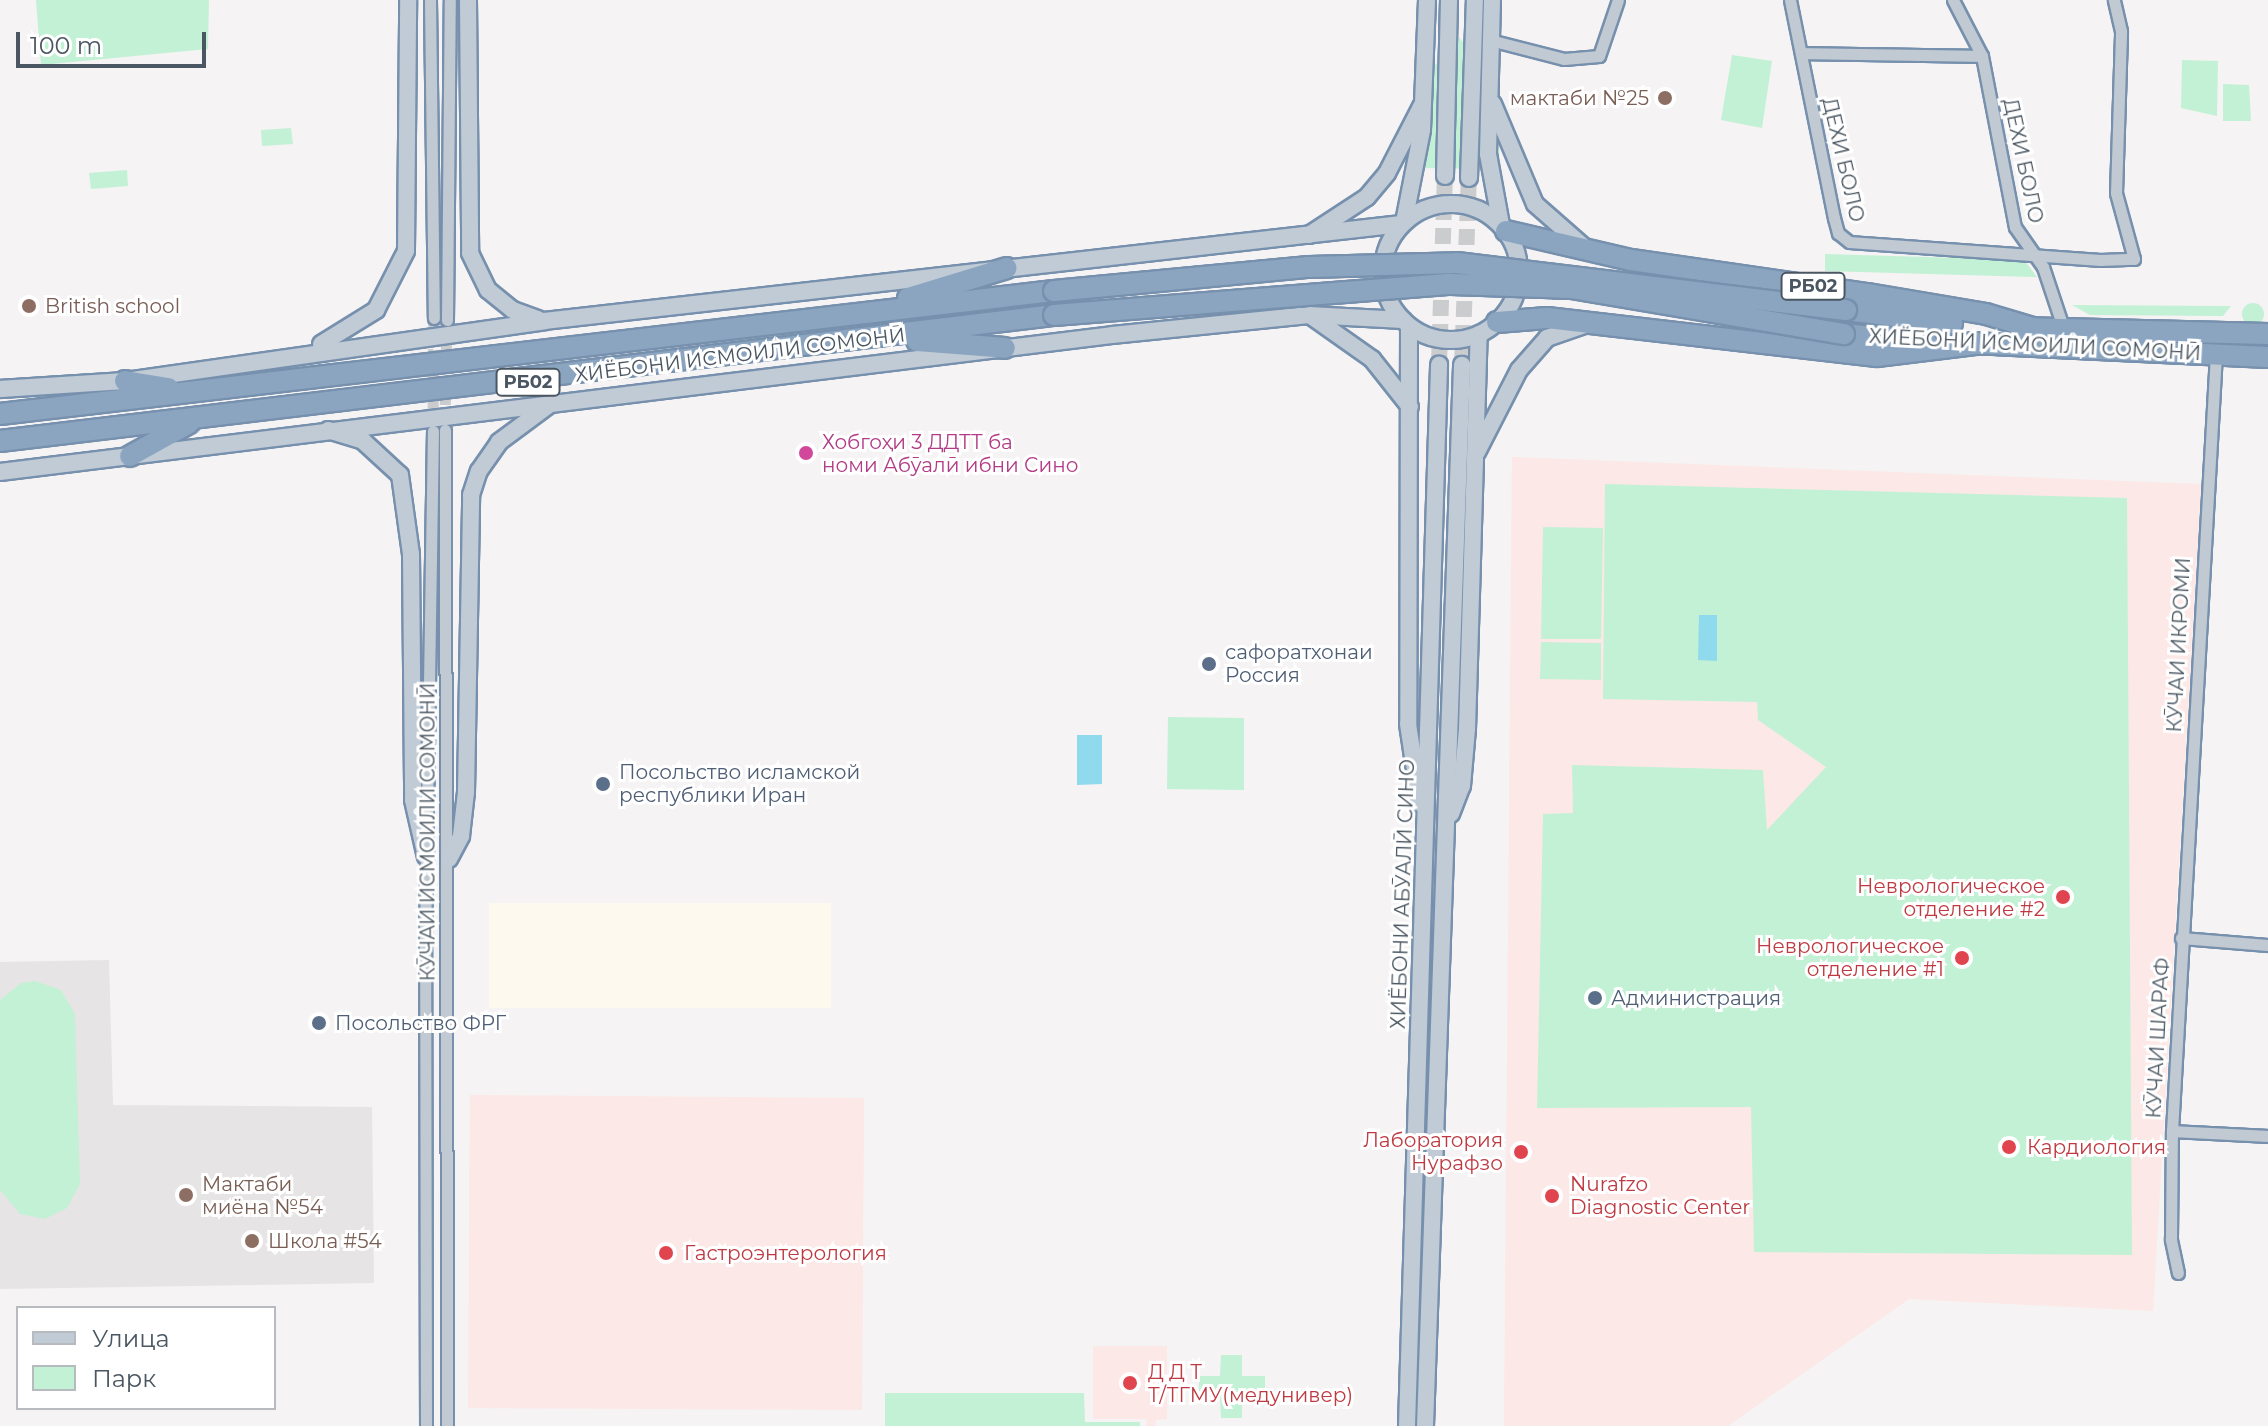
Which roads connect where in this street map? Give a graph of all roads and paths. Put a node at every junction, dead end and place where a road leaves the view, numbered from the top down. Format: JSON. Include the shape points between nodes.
{"nodes":[{"id":1,"x":408,"y":0,"type":"edge"},
{"id":2,"x":430,"y":0,"type":"edge"},
{"id":3,"x":450,"y":0,"type":"edge"},
{"id":4,"x":468,"y":0,"type":"edge"},
{"id":5,"x":1427,"y":0,"type":"edge"},
{"id":6,"x":1449,"y":0,"type":"edge"},
{"id":7,"x":1475,"y":0,"type":"edge"},
{"id":8,"x":1492,"y":0,"type":"edge"},
{"id":9,"x":1618,"y":0,"type":"edge"},
{"id":10,"x":1790,"y":0,"type":"edge"},
{"id":11,"x":1953,"y":0,"type":"edge"},
{"id":12,"x":2114,"y":0,"type":"edge"},
{"id":13,"x":1490,"y":40,"type":"junction"},
{"id":14,"x":1801,"y":53,"type":"junction"},
{"id":15,"x":1982,"y":56,"type":"junction"},
{"id":16,"x":1490,"y":96,"type":"junction"},
{"id":17,"x":1424,"y":102,"type":"junction"},
{"id":18,"x":1445,"y":176,"type":"tunnel mouth"},
{"id":19,"x":1469,"y":178,"type":"tunnel mouth"},
{"id":20,"x":1403,"y":223,"type":"junction"},
{"id":21,"x":1504,"y":228,"type":"junction"},
{"id":22,"x":1304,"y":238,"type":"junction"},
{"id":23,"x":1591,"y":251,"type":"junction"},
{"id":24,"x":2029,"y":252,"type":"junction"},
{"id":25,"x":1007,"y":268,"type":"junction"},
{"id":26,"x":860,"y":313,"type":"junction"},
{"id":27,"x":1309,"y":315,"type":"junction"},
{"id":28,"x":544,"y":321,"type":"junction"},
{"id":29,"x":1497,"y":322,"type":"junction"},
{"id":30,"x":1591,"y":322,"type":"junction"},
{"id":31,"x":1406,"y":323,"type":"junction"},
{"id":32,"x":2063,"y":327,"type":"junction"},
{"id":33,"x":2033,"y":328,"type":"junction"},
{"id":34,"x":1479,"y":334,"type":"junction"},
{"id":35,"x":2268,"y":334,"type":"edge"},
{"id":36,"x":874,"y":337,"type":"junction"},
{"id":37,"x":1983,"y":343,"type":"junction"},
{"id":38,"x":1005,"y":348,"type":"junction"},
{"id":39,"x":297,"y":353,"type":"junction"},
{"id":40,"x":2216,"y":354,"type":"junction"},
{"id":41,"x":2268,"y":357,"type":"edge"},
{"id":42,"x":1439,"y":364,"type":"tunnel mouth"},
{"id":43,"x":1462,"y":365,"type":"tunnel mouth"},
{"id":44,"x":125,"y":381,"type":"junction"},
{"id":45,"x":0,"y":389,"type":"edge"},
{"id":46,"x":192,"y":392,"type":"junction"},
{"id":47,"x":553,"y":402,"type":"junction"},
{"id":48,"x":1410,"y":407,"type":"junction"},
{"id":49,"x":0,"y":414,"type":"edge"},
{"id":50,"x":197,"y":419,"type":"junction"},
{"id":51,"x":322,"y":429,"type":"junction"},
{"id":52,"x":0,"y":441,"type":"edge"},
{"id":53,"x":130,"y":456,"type":"junction"},
{"id":54,"x":1475,"y":457,"type":"junction"},
{"id":55,"x":0,"y":472,"type":"edge"},
{"id":56,"x":429,"y":683,"type":"junction"},
{"id":57,"x":446,"y":684,"type":"junction"},
{"id":58,"x":1425,"y":825,"type":"junction"},
{"id":59,"x":1446,"y":826,"type":"junction"},
{"id":60,"x":426,"y":857,"type":"junction"},
{"id":61,"x":449,"y":859,"type":"junction"},
{"id":62,"x":2181,"y":938,"type":"junction"},
{"id":63,"x":2268,"y":945,"type":"edge"},
{"id":64,"x":425,"y":1073,"type":"junction"},
{"id":65,"x":447,"y":1073,"type":"junction"},
{"id":66,"x":2172,"y":1131,"type":"junction"},
{"id":67,"x":2268,"y":1136,"type":"edge"},
{"id":68,"x":2178,"y":1273,"type":"dead end"},
{"id":69,"x":426,"y":1426,"type":"edge"},
{"id":70,"x":447,"y":1426,"type":"edge"},
{"id":71,"x":1407,"y":1426,"type":"edge"},
{"id":72,"x":1425,"y":1426,"type":"edge"}],
"edges":[{"from":1,"to":39,"type":"main road","via":[[406,251],[376,310],[349,330]]},
{"from":2,"to":3,"type":"street","via":[[440,319]]},
{"from":4,"to":28,"type":"main road","via":[[470,253],[488,290],[513,310]]},
{"from":5,"to":17,"type":"main road"},
{"from":6,"to":18,"type":"main road"},
{"from":7,"to":19,"type":"main road"},
{"from":8,"to":13,"type":"main road"},
{"from":9,"to":13,"type":"street","via":[[1599,56],[1564,59]]},
{"from":10,"to":14,"type":"street","name":"ДЕХИ БОЛО"},
{"from":11,"to":15,"type":"street","name":"ДЕХИ БОЛО"},
{"from":12,"to":24,"type":"street","name":"ДЕХИ БОЛО","via":[[2121,31],[2116,193],[2134,259]]},
{"from":13,"to":16,"type":"main road"},
{"from":14,"to":15,"type":"street"},
{"from":14,"to":24,"type":"street","name":"ДЕХИ БОЛО","via":[[1838,233],[1849,242]]},
{"from":15,"to":24,"type":"street","name":"ДЕХИ БОЛО","via":[[2015,227]]},
{"from":16,"to":21,"type":"main road","via":[[1488,154]]},
{"from":16,"to":23,"type":"main road","via":[[1535,204]]},
{"from":17,"to":20,"type":"main road"},
{"from":17,"to":22,"type":"main road","via":[[1387,173],[1367,197]]},
{"from":20,"to":21,"type":"main road","via":[[1435,205],[1453,203],[1479,210]]},
{"from":20,"to":22,"type":"main road"},
{"from":20,"to":31,"type":"main road","via":[[1391,238],[1382,272],[1392,306]]},
{"from":21,"to":23,"type":"highway","number":"РБ02"},
{"from":21,"to":29,"type":"main road","via":[[1520,268],[1510,306]]},
{"from":22,"to":25,"type":"main road"},
{"from":23,"to":33,"type":"highway","number":"РБ02","via":[[1986,314]]},
{"from":24,"to":32,"type":"street","name":"ДЕХИ БОЛО","via":[[2043,267]]},
{"from":25,"to":26,"type":"highway"},
{"from":25,"to":28,"type":"main road"},
{"from":26,"to":33,"type":"highway","name":"ХИЁБОНИ ИСМОИЛИ СОМОНӢ","number":"РБ02","bridge":true,"via":[[1309,267],[1457,263]]},
{"from":26,"to":46,"type":"highway","name":"ХИЁБОНИ ИСМОИЛИ СОМОНӢ","number":"РБ02"},
{"from":27,"to":31,"type":"main road"},
{"from":27,"to":38,"type":"main road"},
{"from":27,"to":48,"type":"main road","via":[[1372,359]]},
{"from":28,"to":39,"type":"main road"},
{"from":29,"to":30,"type":"highway"},
{"from":29,"to":34,"type":"main road"},
{"from":30,"to":37,"type":"highway","via":[[1877,356]]},
{"from":30,"to":54,"type":"main road","via":[[1547,338],[1519,370]]},
{"from":31,"to":34,"type":"main road","via":[[1443,340]]},
{"from":31,"to":48,"type":"main road"},
{"from":32,"to":33,"type":"highway","name":"ХИЁБОНИ ИСМОИЛИ СОМОНӢ","number":"РБ02"},
{"from":32,"to":35,"type":"highway","name":"ХИЁБОНИ ИСМОИЛИ СОМОНӢ","number":"РБ02"},
{"from":34,"to":54,"type":"main road"},
{"from":36,"to":37,"type":"highway","name":"ХИЁБОНИ ИСМОИЛИ СОМОНӢ","number":"РБ02","bridge":true,"via":[[1054,315],[1451,284],[1571,288],[1844,334]]},
{"from":36,"to":38,"type":"highway"},
{"from":36,"to":50,"type":"highway","name":"ХИЁБОНИ ИСМОИЛИ СОМОНӢ","number":"РБ02"},
{"from":37,"to":40,"type":"highway","name":"ХИЁБОНИ ИСМОИЛИ СОМОНӢ"},
{"from":38,"to":47,"type":"main road","via":[[857,370]]},
{"from":39,"to":44,"type":"main road"},
{"from":40,"to":41,"type":"highway","name":"ХИЁБОНИ ИСМОИЛИ СОМОНӢ"},
{"from":40,"to":62,"type":"street","name":"КӮЧАИ ИКРОМИ"},
{"from":42,"to":58,"type":"main road","name":"ХИЁБОНИ АБӮАЛӢ СИНО"},
{"from":43,"to":59,"type":"main road","name":"ХИЁБОНИ АБӮАЛӢ СИНО"},
{"from":44,"to":45,"type":"main road"},
{"from":44,"to":46,"type":"highway"},
{"from":46,"to":49,"type":"highway","name":"ХИЁБОНИ ИСМОИЛИ СОМОНӢ","number":"РБ02"},
{"from":47,"to":51,"type":"main road"},
{"from":47,"to":61,"type":"main road","via":[[499,442],[479,471],[471,495],[466,792],[461,836]]},
{"from":48,"to":58,"type":"main road","via":[[1408,724],[1411,770]]},
{"from":50,"to":52,"type":"highway","name":"ХИЁБОНИ ИСМОИЛИ СОМОНӢ","number":"РБ02"},
{"from":50,"to":53,"type":"highway"},
{"from":51,"to":53,"type":"main road"},
{"from":51,"to":60,"type":"main road","via":[[363,441],[400,475],[412,568],[413,800]]},
{"from":53,"to":55,"type":"main road"},
{"from":54,"to":59,"type":"main road","via":[[1467,729],[1462,786]]},
{"from":56,"to":57,"type":"street"},
{"from":56,"to":57,"type":"street","name":"КӮЧАИ ИСМОИЛИ СОМОНӢ","via":[[439,430]]},
{"from":56,"to":60,"type":"street","name":"КӮЧАИ ИСМОИЛИ СОМОНӢ"},
{"from":57,"to":61,"type":"street","name":"КӮЧАИ ИСМОИЛИ СОМОНӢ"},
{"from":58,"to":71,"type":"main road","name":"ХИЁБОНИ АБӮАЛӢ СИНО"},
{"from":59,"to":72,"type":"main road","name":"ХИЁБОНИ АБӮАЛӢ СИНО"},
{"from":60,"to":64,"type":"street","name":"КӮЧАИ ИСМОИЛИ СОМОНӢ"},
{"from":61,"to":65,"type":"street","name":"КӮЧАИ ИСМОИЛИ СОМОНӢ"},
{"from":62,"to":63,"type":"street","name":"КӮЧАИ ШАРАФ"},
{"from":62,"to":66,"type":"street","name":"КӮЧАИ ШАРАФ"},
{"from":64,"to":65,"type":"street"},
{"from":64,"to":69,"type":"street","name":"КӮЧАИ ИСМОИЛИ СОМОНӢ"},
{"from":65,"to":70,"type":"street","name":"КӮЧАИ ИСМОИЛИ СОМОНӢ"},
{"from":66,"to":67,"type":"street","name":"КӮЧАИ ШАРАФ"},
{"from":66,"to":68,"type":"street","via":[[2171,1239]]}]}
